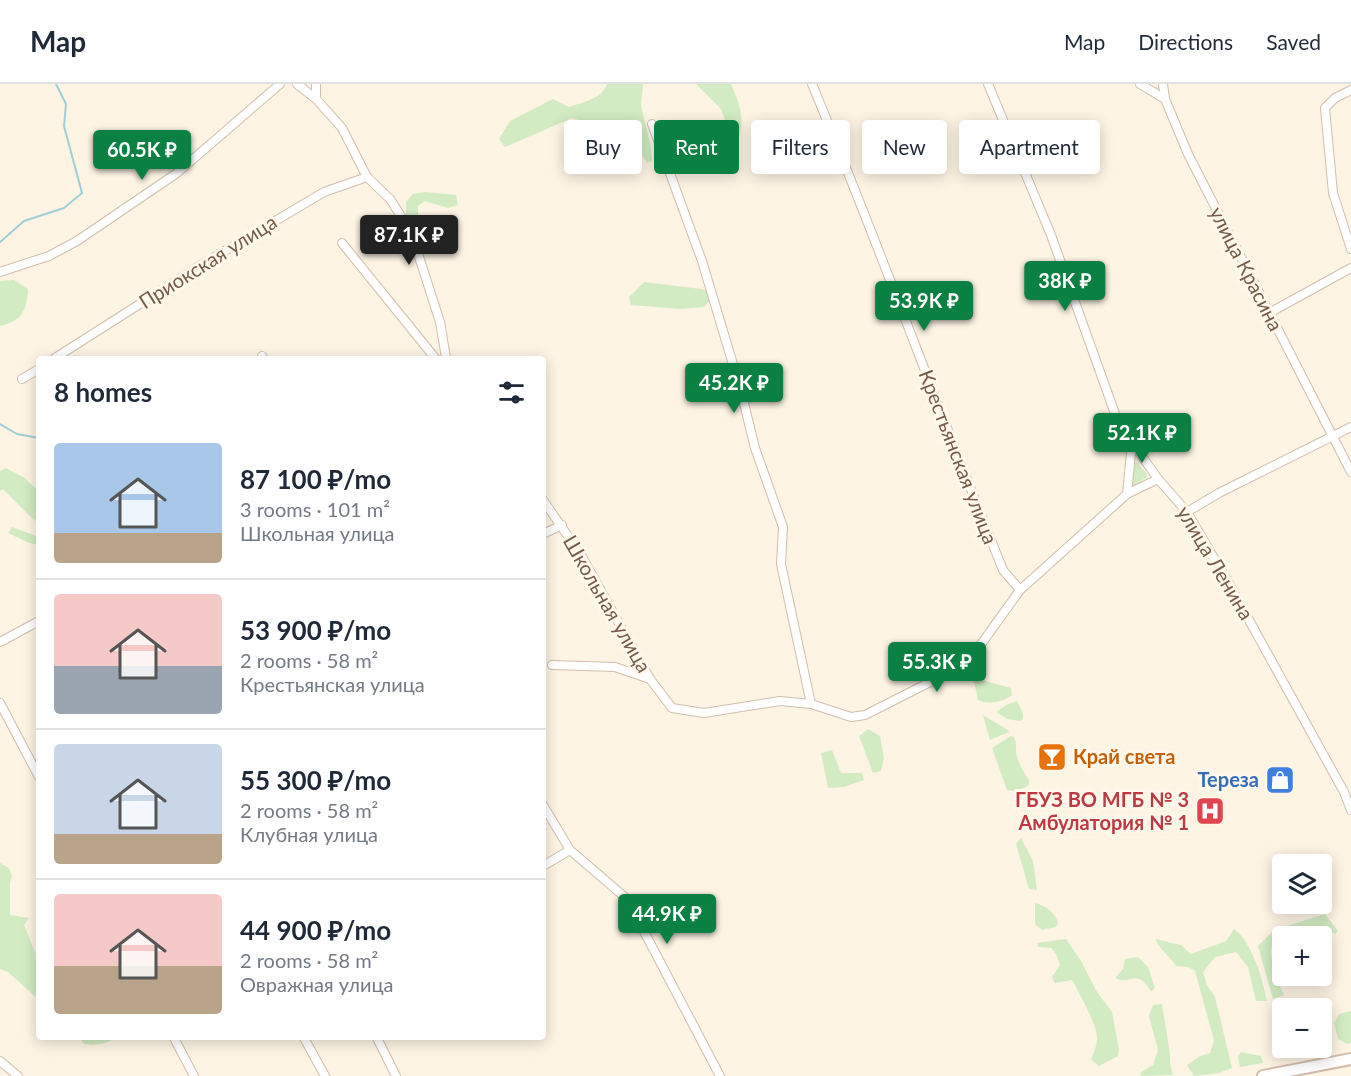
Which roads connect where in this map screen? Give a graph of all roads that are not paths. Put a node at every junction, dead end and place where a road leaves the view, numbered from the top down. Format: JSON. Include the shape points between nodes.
{"nodes":[{"id":1,"x":280,"y":84,"type":"edge"},
{"id":2,"x":297,"y":84,"type":"edge"},
{"id":3,"x":316,"y":84,"type":"edge"},
{"id":4,"x":812,"y":84,"type":"edge"},
{"id":5,"x":988,"y":84,"type":"edge"},
{"id":6,"x":1140,"y":84,"type":"edge"},
{"id":7,"x":1163,"y":84,"type":"edge"},
{"id":8,"x":1351,"y":90,"type":"edge"},
{"id":9,"x":316,"y":99,"type":"junction"},
{"id":10,"x":1165,"y":99,"type":"junction"},
{"id":11,"x":652,"y":124,"type":"dead end"},
{"id":12,"x":367,"y":177,"type":"junction"},
{"id":13,"x":342,"y":243,"type":"dead end"},
{"id":14,"x":1351,"y":249,"type":"edge"},
{"id":15,"x":1351,"y":268,"type":"edge"},
{"id":16,"x":0,"y":272,"type":"edge"},
{"id":17,"x":1269,"y":313,"type":"junction"},
{"id":18,"x":58,"y":356,"type":"edge"},
{"id":19,"x":433,"y":356,"type":"edge"},
{"id":20,"x":446,"y":356,"type":"edge"},
{"id":21,"x":36,"y":371,"type":"edge"},
{"id":22,"x":22,"y":379,"type":"dead end"},
{"id":23,"x":1351,"y":427,"type":"edge"},
{"id":24,"x":1334,"y":436,"type":"junction"},
{"id":25,"x":1132,"y":442,"type":"junction"},
{"id":26,"x":1351,"y":472,"type":"edge"},
{"id":27,"x":1158,"y":479,"type":"junction"},
{"id":28,"x":1127,"y":494,"type":"junction"},
{"id":29,"x":546,"y":504,"type":"edge"},
{"id":30,"x":1187,"y":512,"type":"junction"},
{"id":31,"x":562,"y":525,"type":"junction"},
{"id":32,"x":546,"y":533,"type":"edge"},
{"id":33,"x":1020,"y":590,"type":"junction"},
{"id":34,"x":36,"y":623,"type":"edge"},
{"id":35,"x":0,"y":642,"type":"edge"},
{"id":36,"x":552,"y":665,"type":"dead end"},
{"id":37,"x":650,"y":680,"type":"junction"},
{"id":38,"x":0,"y":703,"type":"edge"},
{"id":39,"x":811,"y":704,"type":"junction"},
{"id":40,"x":36,"y":771,"type":"edge"},
{"id":41,"x":546,"y":810,"type":"edge"},
{"id":42,"x":1351,"y":810,"type":"edge"},
{"id":43,"x":570,"y":850,"type":"junction"},
{"id":44,"x":546,"y":864,"type":"edge"},
{"id":45,"x":175,"y":1040,"type":"edge"},
{"id":46,"x":305,"y":1040,"type":"edge"},
{"id":47,"x":378,"y":1040,"type":"edge"},
{"id":48,"x":1351,"y":1059,"type":"edge"},
{"id":49,"x":0,"y":1061,"type":"edge"},
{"id":50,"x":18,"y":1076,"type":"edge"},
{"id":51,"x":194,"y":1076,"type":"edge"},
{"id":52,"x":325,"y":1076,"type":"edge"},
{"id":53,"x":396,"y":1076,"type":"edge"},
{"id":54,"x":720,"y":1076,"type":"edge"},
{"id":55,"x":1263,"y":1076,"type":"edge"}],
"edges":[{"from":1,"to":16,"type":"street","via":[[177,173],[77,241],[49,256]]},
{"from":2,"to":9,"type":"street"},
{"from":3,"to":9,"type":"street"},
{"from":4,"to":33,"type":"street","name":"Крестьянская улица","via":[[864,208],[1003,570]]},
{"from":5,"to":25,"type":"street","name":"улица Ленина","via":[[1051,235],[1118,422]]},
{"from":6,"to":10,"type":"street"},
{"from":7,"to":10,"type":"street","name":"улица Красина"},
{"from":8,"to":14,"type":"street","via":[[1325,108],[1333,193]]},
{"from":9,"to":12,"type":"street","via":[[342,128]]},
{"from":10,"to":17,"type":"street","name":"улица Красина","via":[[1188,154]]},
{"from":11,"to":39,"type":"street","via":[[702,261],[755,448],[783,527],[781,564]]},
{"from":12,"to":18,"type":"street","name":"Приокская улица","via":[[324,192]]},
{"from":12,"to":20,"type":"street","via":[[390,199],[411,232],[436,309]]},
{"from":13,"to":19,"type":"street"},
{"from":15,"to":17,"type":"street"},
{"from":17,"to":24,"type":"street","name":"улица Красина"},
{"from":21,"to":22,"type":"street"},
{"from":23,"to":24,"type":"street"},
{"from":24,"to":26,"type":"street","name":"улица Красина"},
{"from":24,"to":30,"type":"street"},
{"from":25,"to":27,"type":"street","name":"улица Ленина"},
{"from":25,"to":28,"type":"street"},
{"from":27,"to":28,"type":"street"},
{"from":27,"to":30,"type":"street","name":"улица Ленина"},
{"from":28,"to":33,"type":"street"},
{"from":29,"to":31,"type":"street","name":"Школьная улица"},
{"from":30,"to":42,"type":"street","name":"улица Ленина"},
{"from":31,"to":32,"type":"street"},
{"from":31,"to":37,"type":"street","name":"Школьная улица"},
{"from":33,"to":39,"type":"street","via":[[964,668],[865,715],[851,717]]},
{"from":34,"to":35,"type":"street"},
{"from":36,"to":37,"type":"street","via":[[615,667]]},
{"from":37,"to":39,"type":"street","name":"Школьная улица","via":[[672,708],[704,713],[780,701]]},
{"from":38,"to":40,"type":"street"},
{"from":41,"to":43,"type":"street"},
{"from":43,"to":44,"type":"street"},
{"from":43,"to":54,"type":"street","via":[[627,899]]},
{"from":45,"to":51,"type":"street"},
{"from":46,"to":52,"type":"street"},
{"from":47,"to":53,"type":"street"},
{"from":48,"to":55,"type":"main road"},
{"from":49,"to":50,"type":"street"}]}
